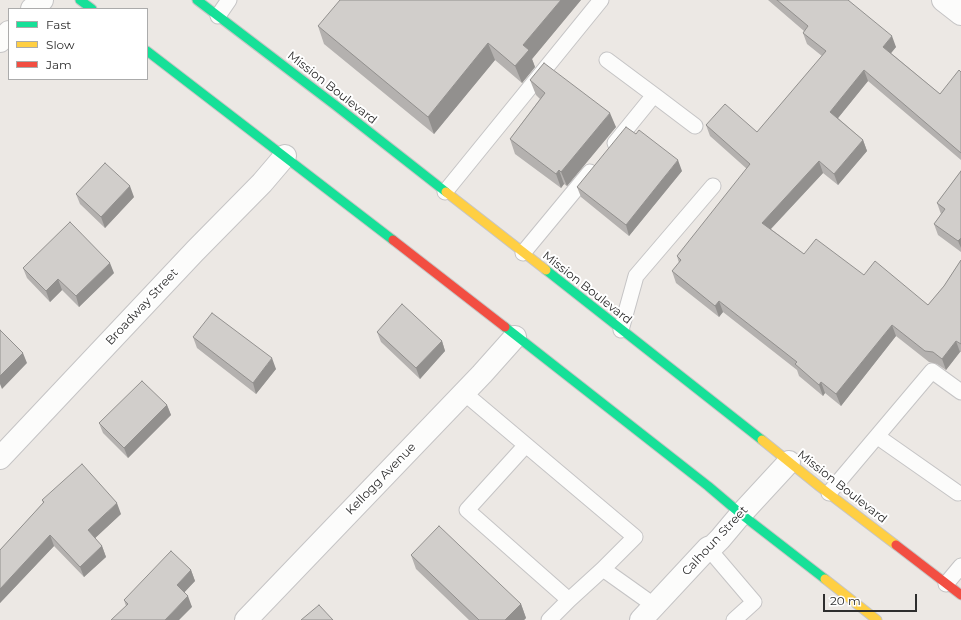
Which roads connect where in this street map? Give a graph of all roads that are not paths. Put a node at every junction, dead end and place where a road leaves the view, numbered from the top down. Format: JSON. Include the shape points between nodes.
{"nodes":[{"id":1,"x":42,"y":0,"type":"edge"},
{"id":2,"x":80,"y":0,"type":"edge"},
{"id":3,"x":197,"y":0,"type":"edge"},
{"id":4,"x":229,"y":0,"type":"edge"},
{"id":5,"x":601,"y":0,"type":"edge"},
{"id":6,"x":943,"y":0,"type":"edge"},
{"id":7,"x":33,"y":8,"type":"edge"},
{"id":8,"x":91,"y":8,"type":"edge"},
{"id":9,"x":961,"y":14,"type":"edge"},
{"id":10,"x":218,"y":16,"type":"junction"},
{"id":11,"x":8,"y":33,"type":"edge"},
{"id":12,"x":0,"y":41,"type":"edge"},
{"id":13,"x":148,"y":52,"type":"edge"},
{"id":14,"x":607,"y":60,"type":"dead end"},
{"id":15,"x":654,"y":96,"type":"junction"},
{"id":16,"x":695,"y":126,"type":"dead end"},
{"id":17,"x":285,"y":156,"type":"junction"},
{"id":18,"x":713,"y":186,"type":"dead end"},
{"id":19,"x":445,"y":192,"type":"junction"},
{"id":20,"x":523,"y":253,"type":"junction"},
{"id":21,"x":622,"y":330,"type":"junction"},
{"id":22,"x":515,"y":337,"type":"junction"},
{"id":23,"x":463,"y":392,"type":"junction"},
{"id":24,"x":961,"y":392,"type":"edge"},
{"id":25,"x":878,"y":437,"type":"junction"},
{"id":26,"x":525,"y":446,"type":"junction"},
{"id":27,"x":0,"y":458,"type":"edge"},
{"id":28,"x":789,"y":462,"type":"junction"},
{"id":29,"x":829,"y":493,"type":"junction"},
{"id":30,"x":958,"y":493,"type":"dead end"},
{"id":31,"x":741,"y":514,"type":"junction"},
{"id":32,"x":708,"y":548,"type":"junction"},
{"id":33,"x":961,"y":566,"type":"edge"},
{"id":34,"x":603,"y":569,"type":"junction"},
{"id":35,"x":946,"y":584,"type":"junction"},
{"id":36,"x":961,"y":595,"type":"edge"},
{"id":37,"x":569,"y":600,"type":"junction"},
{"id":38,"x":648,"y":613,"type":"edge"},
{"id":39,"x":246,"y":620,"type":"edge"},
{"id":40,"x":549,"y":620,"type":"edge"},
{"id":41,"x":734,"y":620,"type":"edge"},
{"id":42,"x":877,"y":620,"type":"edge"}],
"edges":[{"from":1,"to":7,"type":"street"},
{"from":2,"to":8,"type":"main road"},
{"from":3,"to":10,"type":"main road","name":"Mission Boulevard"},
{"from":4,"to":10,"type":"lane"},
{"from":5,"to":19,"type":"lane"},
{"from":6,"to":9,"type":"street"},
{"from":10,"to":19,"type":"main road","name":"Mission Boulevard"},
{"from":11,"to":12,"type":"street"},
{"from":13,"to":17,"type":"main road"},
{"from":14,"to":15,"type":"lane"},
{"from":15,"to":16,"type":"lane"},
{"from":15,"to":20,"type":"lane"},
{"from":17,"to":22,"type":"main road"},
{"from":17,"to":27,"type":"street","name":"Broadway Street"},
{"from":18,"to":21,"type":"lane","via":[[636,276]]},
{"from":19,"to":20,"type":"main road","name":"Mission Boulevard"},
{"from":20,"to":21,"type":"main road","name":"Mission Boulevard"},
{"from":21,"to":28,"type":"main road","name":"Mission Boulevard"},
{"from":22,"to":23,"type":"street","name":"Kellogg Avenue"},
{"from":22,"to":31,"type":"main road"},
{"from":23,"to":26,"type":"lane"},
{"from":23,"to":39,"type":"street","name":"Kellogg Avenue"},
{"from":24,"to":25,"type":"lane","via":[[932,371]]},
{"from":25,"to":29,"type":"lane"},
{"from":25,"to":30,"type":"lane"},
{"from":26,"to":34,"type":"lane","via":[[635,538]]},
{"from":26,"to":37,"type":"lane","via":[[467,510]]},
{"from":28,"to":29,"type":"main road","name":"Mission Boulevard"},
{"from":28,"to":31,"type":"street","name":"Calhoun Street"},
{"from":29,"to":35,"type":"main road","name":"Mission Boulevard"},
{"from":31,"to":32,"type":"street","name":"Calhoun Street","via":[[720,539]]},
{"from":31,"to":42,"type":"main road"},
{"from":32,"to":38,"type":"street","name":"Calhoun Street"},
{"from":32,"to":41,"type":"lane","via":[[754,602]]},
{"from":33,"to":35,"type":"lane"},
{"from":34,"to":37,"type":"lane"},
{"from":34,"to":38,"type":"lane"},
{"from":35,"to":36,"type":"main road","name":"Mission Boulevard"},
{"from":37,"to":40,"type":"lane"}]}
